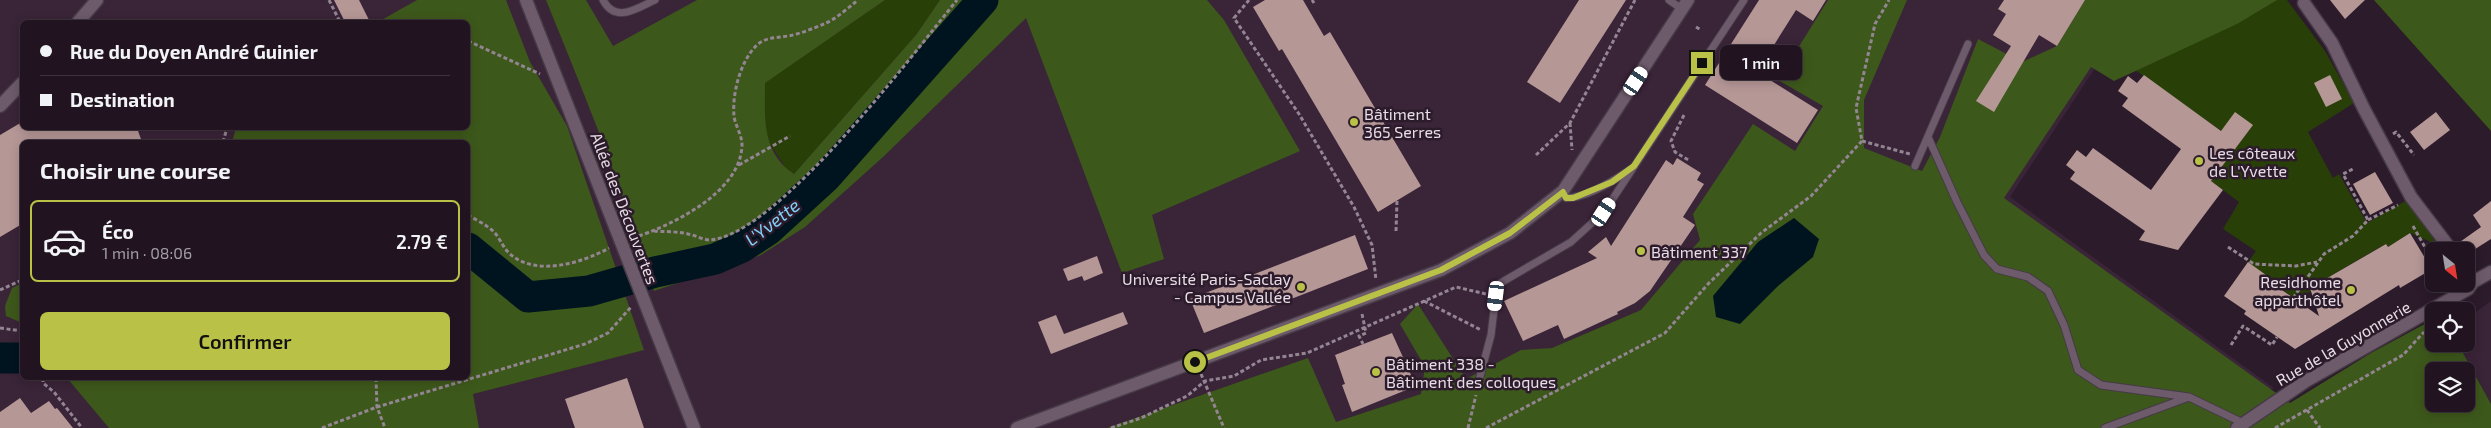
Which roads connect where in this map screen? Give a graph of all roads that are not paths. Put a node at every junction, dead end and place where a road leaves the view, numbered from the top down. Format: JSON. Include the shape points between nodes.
{"nodes":[{"id":1,"x":97,"y":0,"type":"edge"},
{"id":2,"x":526,"y":0,"type":"edge"},
{"id":3,"x":603,"y":0,"type":"edge"},
{"id":4,"x":655,"y":0,"type":"edge"},
{"id":5,"x":1669,"y":0,"type":"edge"},
{"id":6,"x":1744,"y":0,"type":"edge"},
{"id":7,"x":2304,"y":3,"type":"dead end"},
{"id":8,"x":1685,"y":4,"type":"edge"},
{"id":9,"x":80,"y":20,"type":"edge"},
{"id":10,"x":1968,"y":44,"type":"dead end"},
{"id":11,"x":20,"y":85,"type":"edge"},
{"id":12,"x":0,"y":106,"type":"edge"},
{"id":13,"x":1928,"y":137,"type":"junction"},
{"id":14,"x":1634,"y":166,"type":"junction"},
{"id":15,"x":1916,"y":166,"type":"dead end"},
{"id":16,"x":1563,"y":192,"type":"junction"},
{"id":17,"x":2445,"y":242,"type":"edge"},
{"id":18,"x":2491,"y":272,"type":"edge"},
{"id":19,"x":2475,"y":281,"type":"edge"},
{"id":20,"x":2463,"y":292,"type":"edge"},
{"id":21,"x":1478,"y":384,"type":"road end"},
{"id":22,"x":2189,"y":397,"type":"junction"},
{"id":23,"x":2240,"y":425,"type":"edge"},
{"id":24,"x":694,"y":428,"type":"edge"},
{"id":25,"x":1017,"y":428,"type":"edge"},
{"id":26,"x":2105,"y":428,"type":"edge"}],
"edges":[{"from":1,"to":9,"type":"street"},
{"from":2,"to":24,"type":"street","name":"Allée des Découvertes"},
{"from":3,"to":4,"type":"lane","via":[[606,6],[626,14]]},
{"from":5,"to":8,"type":"lane"},
{"from":6,"to":14,"type":"lane"},
{"from":7,"to":17,"type":"street","via":[[2332,43],[2411,197]]},
{"from":8,"to":16,"type":"street"},
{"from":10,"to":13,"type":"lane"},
{"from":11,"to":12,"type":"street"},
{"from":13,"to":15,"type":"lane"},
{"from":13,"to":22,"type":"lane","via":[[1984,255],[1997,269],[2028,277],[2048,291],[2064,325],[2078,370],[2101,385]]},
{"from":14,"to":16,"type":"lane","via":[[1612,182],[1573,198],[1566,198]]},
{"from":14,"to":21,"type":"lane","via":[[1604,212],[1571,242],[1497,285],[1491,334]]},
{"from":16,"to":25,"type":"street","via":[[1510,233],[1441,270]]},
{"from":18,"to":19,"type":"street","name":"Rue de la Guyonnerie"},
{"from":20,"to":23,"type":"street","name":"Rue de la Guyonnerie","via":[[2306,381]]},
{"from":22,"to":23,"type":"lane"},
{"from":22,"to":26,"type":"lane"}]}
